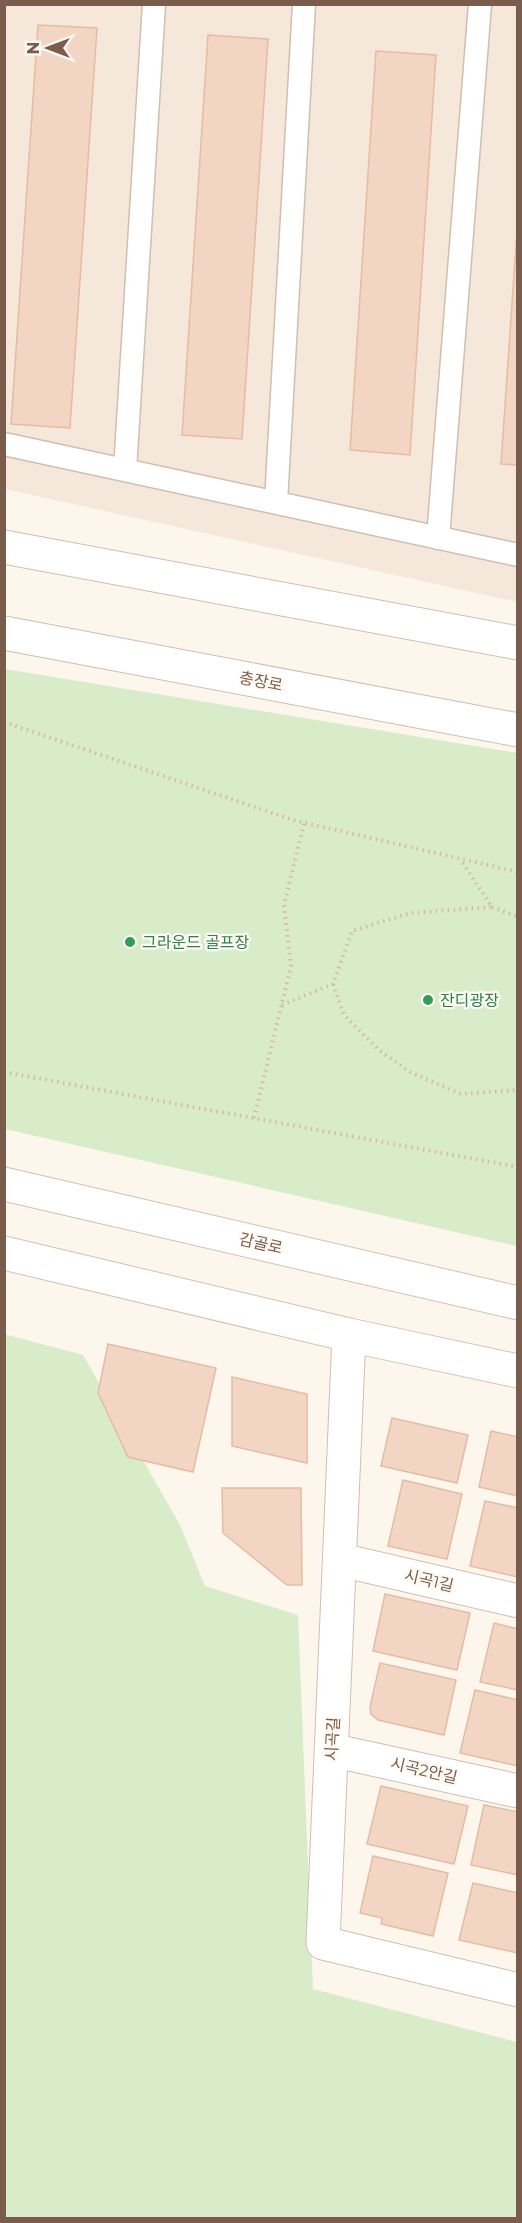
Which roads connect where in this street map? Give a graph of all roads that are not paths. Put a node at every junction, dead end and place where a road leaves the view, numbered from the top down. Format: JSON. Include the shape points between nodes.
{"nodes":[{"id":1,"x":154,"y":4,"type":"edge"},
{"id":2,"x":304,"y":4,"type":"edge"},
{"id":3,"x":480,"y":4,"type":"edge"},
{"id":4,"x":4,"y":444,"type":"edge"},
{"id":5,"x":125,"y":470,"type":"junction"},
{"id":6,"x":276,"y":502,"type":"junction"},
{"id":7,"x":438,"y":538,"type":"junction"},
{"id":8,"x":4,"y":548,"type":"edge"},
{"id":9,"x":518,"y":555,"type":"edge"},
{"id":10,"x":4,"y":633,"type":"edge"},
{"id":11,"x":518,"y":643,"type":"edge"},
{"id":12,"x":518,"y":730,"type":"edge"},
{"id":13,"x":4,"y":1184,"type":"edge"},
{"id":14,"x":4,"y":1253,"type":"edge"},
{"id":15,"x":518,"y":1303,"type":"edge"},
{"id":16,"x":349,"y":1335,"type":"junction"},
{"id":17,"x":518,"y":1371,"type":"edge"},
{"id":18,"x":341,"y":1560,"type":"junction"},
{"id":19,"x":518,"y":1600,"type":"edge"},
{"id":20,"x":331,"y":1750,"type":"junction"},
{"id":21,"x":518,"y":1791,"type":"edge"},
{"id":22,"x":518,"y":1990,"type":"edge"}],
"edges":[{"from":1,"to":5,"type":"lane"},
{"from":2,"to":6,"type":"lane"},
{"from":3,"to":7,"type":"lane"},
{"from":4,"to":5,"type":"lane"},
{"from":5,"to":6,"type":"lane"},
{"from":6,"to":7,"type":"lane"},
{"from":7,"to":9,"type":"lane"},
{"from":8,"to":11,"type":"street"},
{"from":10,"to":12,"type":"street","name":"충장로"},
{"from":13,"to":15,"type":"street","name":"감골로"},
{"from":14,"to":16,"type":"street"},
{"from":16,"to":17,"type":"street"},
{"from":16,"to":18,"type":"street","name":"시곡길"},
{"from":18,"to":19,"type":"street","name":"시곡1길"},
{"from":18,"to":20,"type":"street","name":"시곡길"},
{"from":20,"to":21,"type":"street","name":"시곡2안길"},
{"from":20,"to":22,"type":"street","name":"시곡길","via":[[323,1943]]}]}
